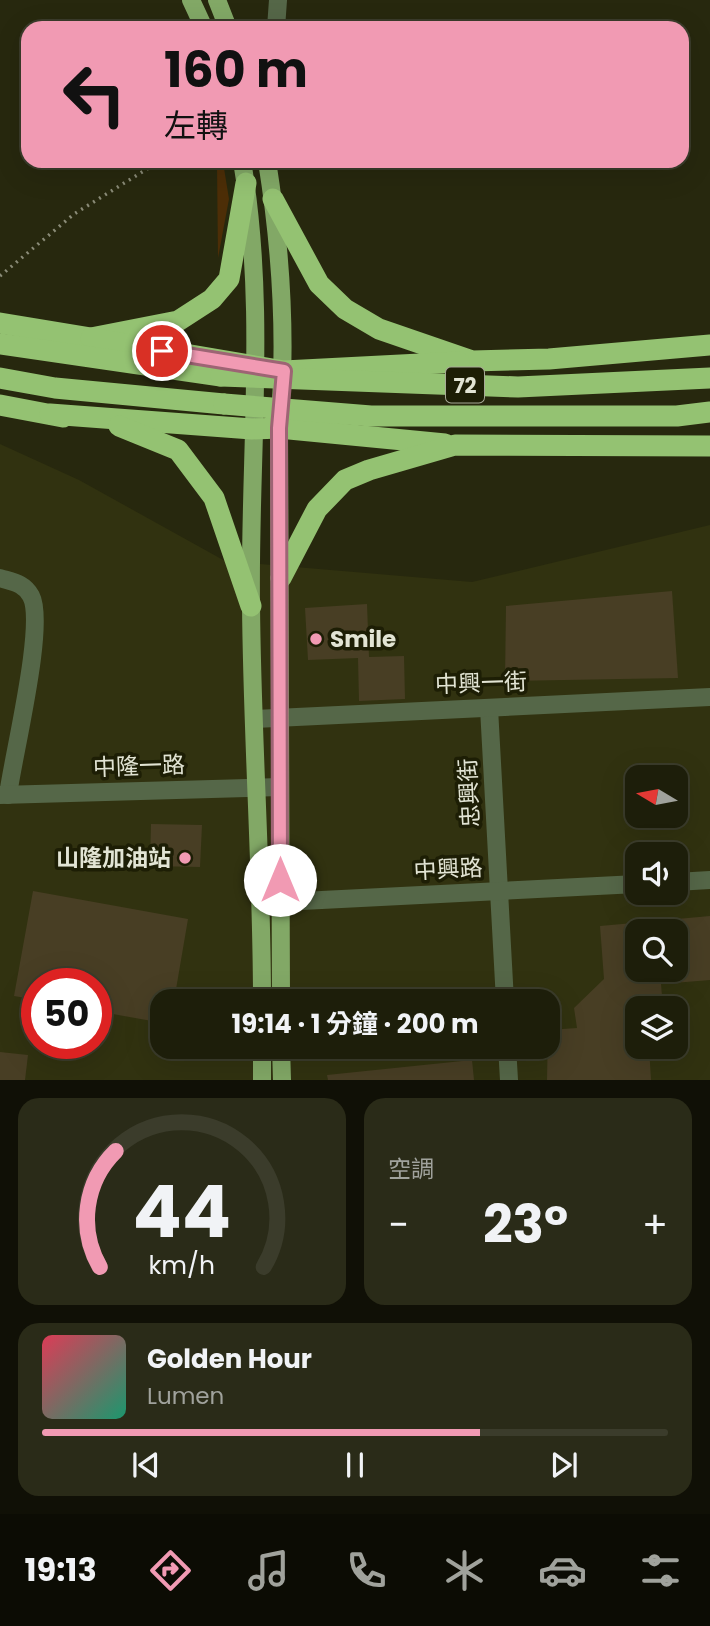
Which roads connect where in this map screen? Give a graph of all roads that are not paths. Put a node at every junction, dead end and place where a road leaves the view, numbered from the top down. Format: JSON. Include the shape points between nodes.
{"nodes":[{"id":1,"x":191,"y":0,"type":"edge"},
{"id":2,"x":217,"y":0,"type":"edge"},
{"id":3,"x":278,"y":0,"type":"edge"},
{"id":4,"x":201,"y":21,"type":"edge"},
{"id":5,"x":225,"y":21,"type":"edge"},
{"id":6,"x":276,"y":21,"type":"edge"},
{"id":7,"x":243,"y":168,"type":"edge"},
{"id":8,"x":268,"y":168,"type":"edge"},
{"id":9,"x":246,"y":183,"type":"junction"},
{"id":10,"x":273,"y":199,"type":"junction"},
{"id":11,"x":0,"y":323,"type":"edge"},
{"id":12,"x":91,"y":338,"type":"junction"},
{"id":13,"x":0,"y":344,"type":"edge"},
{"id":14,"x":710,"y":345,"type":"edge"},
{"id":15,"x":472,"y":361,"type":"junction"},
{"id":16,"x":257,"y":369,"type":"junction"},
{"id":17,"x":284,"y":371,"type":"junction"},
{"id":18,"x":0,"y":378,"type":"edge"},
{"id":19,"x":710,"y":379,"type":"edge"},
{"id":20,"x":0,"y":405,"type":"edge"},
{"id":21,"x":710,"y":412,"type":"edge"},
{"id":22,"x":50,"y":414,"type":"junction"},
{"id":23,"x":279,"y":428,"type":"junction"},
{"id":24,"x":252,"y":429,"type":"junction"},
{"id":25,"x":455,"y":444,"type":"junction"},
{"id":26,"x":710,"y":446,"type":"edge"},
{"id":27,"x":281,"y":578,"type":"junction"},
{"id":28,"x":0,"y":579,"type":"edge"},
{"id":29,"x":251,"y":606,"type":"junction"},
{"id":30,"x":710,"y":697,"type":"edge"},
{"id":31,"x":489,"y":708,"type":"junction"},
{"id":32,"x":281,"y":716,"type":"junction"},
{"id":33,"x":255,"y":719,"type":"junction"},
{"id":34,"x":280,"y":787,"type":"junction"},
{"id":35,"x":256,"y":788,"type":"junction"},
{"id":36,"x":4,"y":795,"type":"edge"},
{"id":37,"x":710,"y":880,"type":"edge"},
{"id":38,"x":688,"y":881,"type":"edge"},
{"id":39,"x":625,"y":885,"type":"edge"},
{"id":40,"x":499,"y":891,"type":"junction"},
{"id":41,"x":271,"y":903,"type":"junction"},
{"id":42,"x":263,"y":989,"type":"edge"},
{"id":43,"x":280,"y":989,"type":"edge"},
{"id":44,"x":504,"y":989,"type":"edge"},
{"id":45,"x":262,"y":1059,"type":"edge"},
{"id":46,"x":281,"y":1059,"type":"edge"},
{"id":47,"x":508,"y":1059,"type":"edge"},
{"id":48,"x":262,"y":1080,"type":"edge"},
{"id":49,"x":282,"y":1080,"type":"edge"},
{"id":50,"x":509,"y":1080,"type":"edge"}],
"edges":[{"from":1,"to":4,"type":"main road"},
{"from":2,"to":5,"type":"main road"},
{"from":3,"to":6,"type":"street"},
{"from":7,"to":9,"type":"main road"},
{"from":8,"to":10,"type":"main road"},
{"from":9,"to":12,"type":"highway","via":[[229,279],[212,299],[178,321]]},
{"from":9,"to":16,"type":"main road"},
{"from":10,"to":15,"type":"highway","via":[[319,284],[345,309],[379,328]]},
{"from":10,"to":17,"type":"main road"},
{"from":11,"to":12,"type":"highway"},
{"from":12,"to":16,"type":"highway"},
{"from":13,"to":19,"type":"highway","number":"72","bridge":true,"via":[[221,376],[518,387]]},
{"from":14,"to":15,"type":"highway"},
{"from":15,"to":17,"type":"highway"},
{"from":16,"to":17,"type":"highway"},
{"from":16,"to":24,"type":"main road"},
{"from":17,"to":23,"type":"main road"},
{"from":18,"to":21,"type":"highway","number":"72","bridge":true,"via":[[55,388],[371,416]]},
{"from":20,"to":22,"type":"highway"},
{"from":22,"to":24,"type":"highway"},
{"from":22,"to":29,"type":"highway","via":[[130,428],[178,450],[214,498]]},
{"from":23,"to":24,"type":"highway"},
{"from":23,"to":25,"type":"highway"},
{"from":23,"to":27,"type":"main road"},
{"from":24,"to":29,"type":"main road"},
{"from":25,"to":26,"type":"highway"},
{"from":25,"to":27,"type":"highway","via":[[345,480],[317,509]]},
{"from":27,"to":32,"type":"main road"},
{"from":28,"to":36,"type":"street","via":[[21,584],[33,598],[36,629]]},
{"from":29,"to":33,"type":"main road"},
{"from":30,"to":31,"type":"street","name":"中興一街"},
{"from":31,"to":32,"type":"street","name":"中興一街"},
{"from":31,"to":40,"type":"street","name":"忠興街"},
{"from":32,"to":33,"type":"street","name":"中興一街"},
{"from":32,"to":34,"type":"main road"},
{"from":33,"to":35,"type":"main road"},
{"from":34,"to":35,"type":"street","name":"中隆一路"},
{"from":34,"to":41,"type":"main road"},
{"from":35,"to":36,"type":"street","name":"中隆一路"},
{"from":35,"to":41,"type":"main road"},
{"from":37,"to":38,"type":"street"},
{"from":39,"to":40,"type":"street","name":"中興路"},
{"from":40,"to":41,"type":"street","name":"中興路"},
{"from":40,"to":44,"type":"street","name":"忠興街"},
{"from":41,"to":42,"type":"main road"},
{"from":41,"to":43,"type":"main road"},
{"from":45,"to":48,"type":"main road"},
{"from":46,"to":49,"type":"main road"},
{"from":47,"to":50,"type":"street"}]}
